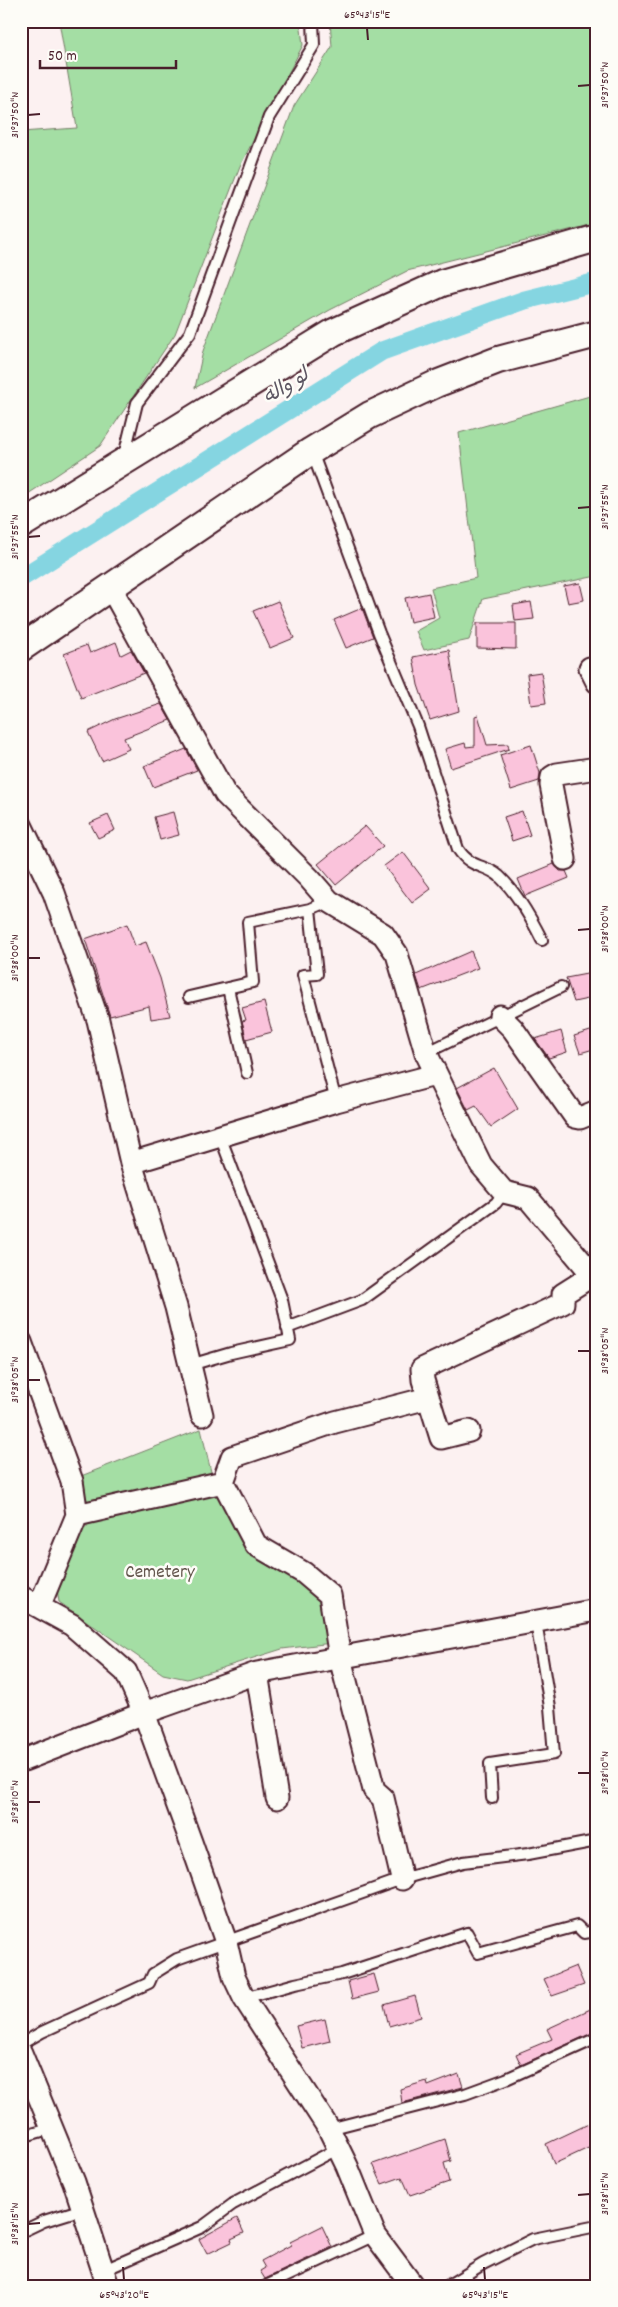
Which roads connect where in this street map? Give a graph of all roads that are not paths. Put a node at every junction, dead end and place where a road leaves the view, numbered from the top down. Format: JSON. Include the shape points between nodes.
{"nodes":[{"id":1,"x":313,"y":21,"type":"edge"},
{"id":2,"x":597,"y":238,"type":"edge"},
{"id":3,"x":597,"y":334,"type":"edge"},
{"id":4,"x":311,"y":451,"type":"junction"},
{"id":5,"x":122,"y":464,"type":"junction"},
{"id":6,"x":21,"y":525,"type":"edge"},
{"id":7,"x":111,"y":588,"type":"junction"},
{"id":8,"x":21,"y":648,"type":"edge"},
{"id":9,"x":597,"y":768,"type":"edge"},
{"id":10,"x":21,"y":825,"type":"edge"},
{"id":11,"x":565,"y":859,"type":"dead end"},
{"id":12,"x":319,"y":905,"type":"junction"},
{"id":13,"x":542,"y":940,"type":"dead end"},
{"id":14,"x":561,"y":987,"type":"dead end"},
{"id":15,"x":228,"y":988,"type":"junction"},
{"id":16,"x":189,"y":997,"type":"dead end"},
{"id":17,"x":500,"y":1016,"type":"junction"},
{"id":18,"x":426,"y":1054,"type":"junction"},
{"id":19,"x":248,"y":1073,"type":"dead end"},
{"id":20,"x":435,"y":1075,"type":"junction"},
{"id":21,"x":336,"y":1101,"type":"junction"},
{"id":22,"x":597,"y":1111,"type":"edge"},
{"id":23,"x":220,"y":1136,"type":"junction"},
{"id":24,"x":131,"y":1163,"type":"junction"},
{"id":25,"x":504,"y":1192,"type":"junction"},
{"id":26,"x":596,"y":1278,"type":"edge"},
{"id":27,"x":287,"y":1328,"type":"junction"},
{"id":28,"x":21,"y":1342,"type":"edge"},
{"id":29,"x":190,"y":1365,"type":"junction"},
{"id":30,"x":428,"y":1398,"type":"junction"},
{"id":31,"x":202,"y":1415,"type":"dead end"},
{"id":32,"x":469,"y":1431,"type":"dead end"},
{"id":33,"x":223,"y":1482,"type":"junction"},
{"id":34,"x":77,"y":1515,"type":"junction"},
{"id":35,"x":30,"y":1602,"type":"edge"},
{"id":36,"x":597,"y":1610,"type":"edge"},
{"id":37,"x":536,"y":1622,"type":"junction"},
{"id":38,"x":340,"y":1658,"type":"junction"},
{"id":39,"x":257,"y":1673,"type":"junction"},
{"id":40,"x":144,"y":1713,"type":"junction"},
{"id":41,"x":21,"y":1761,"type":"edge"},
{"id":42,"x":277,"y":1798,"type":"dead end"},
{"id":43,"x":492,"y":1798,"type":"dead end"},
{"id":44,"x":597,"y":1841,"type":"edge"},
{"id":45,"x":402,"y":1879,"type":"junction"},
{"id":46,"x":597,"y":1931,"type":"edge"},
{"id":47,"x":226,"y":1942,"type":"junction"},
{"id":48,"x":244,"y":1998,"type":"junction"},
{"id":49,"x":597,"y":2038,"type":"edge"},
{"id":50,"x":21,"y":2044,"type":"edge"},
{"id":51,"x":21,"y":2053,"type":"edge"},
{"id":52,"x":53,"y":2128,"type":"junction"},
{"id":53,"x":329,"y":2129,"type":"junction"},
{"id":54,"x":21,"y":2137,"type":"edge"},
{"id":55,"x":339,"y":2148,"type":"junction"},
{"id":56,"x":83,"y":2209,"type":"junction"},
{"id":57,"x":597,"y":2226,"type":"edge"},
{"id":58,"x":21,"y":2232,"type":"edge"},
{"id":59,"x":375,"y":2235,"type":"junction"},
{"id":60,"x":105,"y":2278,"type":"edge"},
{"id":61,"x":266,"y":2286,"type":"edge"},
{"id":62,"x":413,"y":2286,"type":"edge"},
{"id":63,"x":447,"y":2286,"type":"edge"}],
"edges":[{"from":1,"to":5,"type":"lane","via":[[314,45],[269,117],[190,333],[138,403]]},
{"from":2,"to":5,"type":"street","via":[[442,283],[334,332]]},
{"from":3,"to":4,"type":"street","via":[[498,360],[436,384],[370,415]]},
{"from":4,"to":7,"type":"street"},
{"from":4,"to":13,"type":"lane","via":[[379,633],[418,726],[458,849],[464,859],[497,874],[534,923]]},
{"from":5,"to":6,"type":"street"},
{"from":7,"to":8,"type":"street"},
{"from":7,"to":12,"type":"street","via":[[225,794]]},
{"from":9,"to":11,"type":"street","via":[[557,774],[552,778]]},
{"from":10,"to":24,"type":"street","via":[[54,894],[98,1020]]},
{"from":12,"to":15,"type":"lane","via":[[248,922],[252,982]]},
{"from":12,"to":18,"type":"street","via":[[383,934],[397,954]]},
{"from":12,"to":21,"type":"lane","via":[[317,974],[303,975]]},
{"from":14,"to":17,"type":"lane"},
{"from":15,"to":16,"type":"lane"},
{"from":15,"to":19,"type":"lane"},
{"from":17,"to":18,"type":"lane"},
{"from":17,"to":22,"type":"street","via":[[513,1029],[575,1117]]},
{"from":18,"to":20,"type":"street"},
{"from":20,"to":21,"type":"street"},
{"from":20,"to":25,"type":"street","via":[[481,1165]]},
{"from":21,"to":23,"type":"street"},
{"from":23,"to":24,"type":"street"},
{"from":23,"to":27,"type":"lane","via":[[282,1300]]},
{"from":24,"to":29,"type":"street","via":[[176,1307]]},
{"from":25,"to":26,"type":"street","via":[[528,1198]]},
{"from":25,"to":27,"type":"lane","via":[[496,1203],[362,1300]]},
{"from":26,"to":30,"type":"street","via":[[563,1294],[563,1303],[422,1369]]},
{"from":27,"to":29,"type":"lane","via":[[290,1340]]},
{"from":28,"to":34,"type":"street","via":[[72,1482]]},
{"from":29,"to":31,"type":"street"},
{"from":30,"to":32,"type":"street","via":[[441,1438]]},
{"from":30,"to":33,"type":"street","via":[[335,1422],[232,1457]]},
{"from":33,"to":34,"type":"street"},
{"from":33,"to":38,"type":"street","via":[[256,1545],[304,1573],[330,1595]]},
{"from":34,"to":35,"type":"street"},
{"from":35,"to":40,"type":"street","via":[[72,1625],[126,1672]]},
{"from":36,"to":37,"type":"street"},
{"from":37,"to":38,"type":"street"},
{"from":37,"to":43,"type":"lane","via":[[554,1754],[490,1764]]},
{"from":38,"to":39,"type":"street"},
{"from":38,"to":45,"type":"street","via":[[374,1790],[383,1798]]},
{"from":39,"to":40,"type":"street"},
{"from":39,"to":42,"type":"street"},
{"from":40,"to":41,"type":"street"},
{"from":40,"to":47,"type":"street"},
{"from":44,"to":45,"type":"lane","via":[[463,1862]]},
{"from":45,"to":47,"type":"lane"},
{"from":46,"to":48,"type":"lane","via":[[584,1933],[577,1926],[478,1954],[467,1933],[342,1974]]},
{"from":47,"to":48,"type":"street","via":[[234,1978]]},
{"from":47,"to":50,"type":"lane","via":[[177,1959],[153,1974],[149,1983]]},
{"from":48,"to":53,"type":"street"},
{"from":49,"to":53,"type":"lane","via":[[465,2094]]},
{"from":51,"to":52,"type":"street"},
{"from":52,"to":54,"type":"lane"},
{"from":52,"to":56,"type":"street"},
{"from":53,"to":55,"type":"street"},
{"from":55,"to":59,"type":"street"},
{"from":55,"to":60,"type":"lane","via":[[233,2204],[202,2227]]},
{"from":56,"to":58,"type":"lane"},
{"from":56,"to":60,"type":"street"},
{"from":57,"to":63,"type":"lane","via":[[533,2239]]},
{"from":59,"to":61,"type":"lane"},
{"from":59,"to":62,"type":"street"}]}
